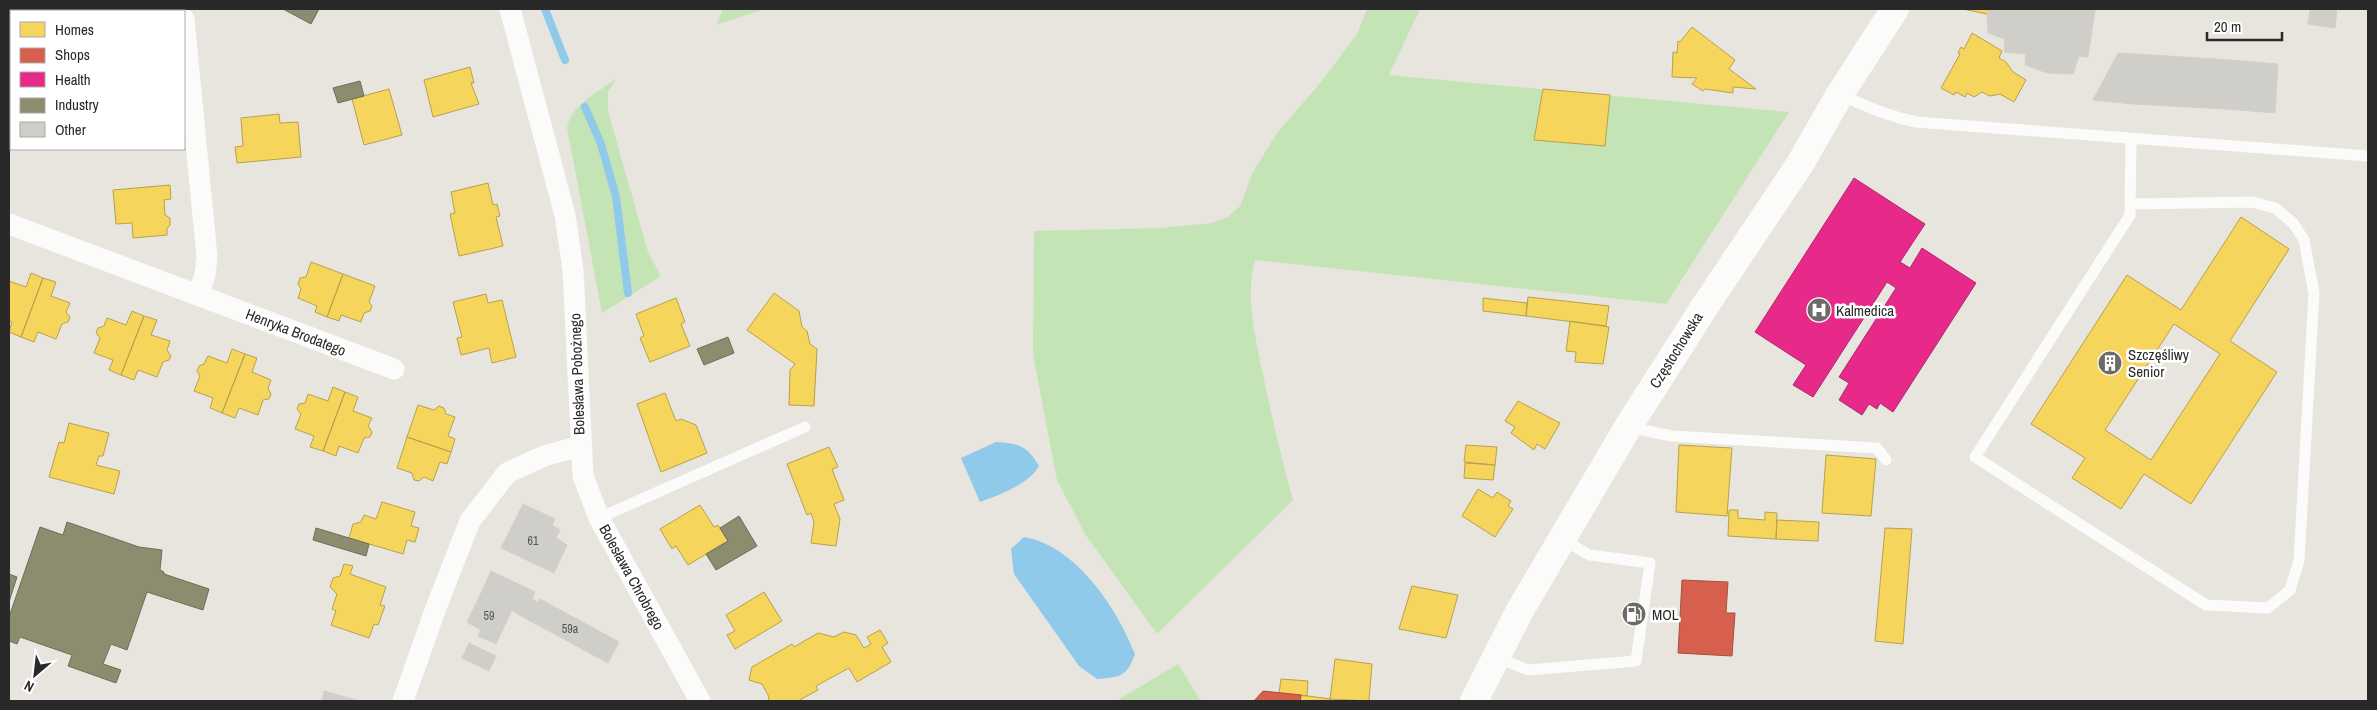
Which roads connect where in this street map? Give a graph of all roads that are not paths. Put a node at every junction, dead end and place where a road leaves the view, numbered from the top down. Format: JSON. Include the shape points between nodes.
{"nodes":[{"id":1,"x":510,"y":9,"type":"edge"},
{"id":2,"x":1894,"y":9,"type":"edge"},
{"id":3,"x":185,"y":30,"type":"edge"},
{"id":4,"x":1840,"y":94,"type":"junction"},
{"id":5,"x":2132,"y":138,"type":"junction"},
{"id":6,"x":2368,"y":156,"type":"edge"},
{"id":7,"x":2132,"y":204,"type":"junction"},
{"id":8,"x":9,"y":224,"type":"edge"},
{"id":9,"x":198,"y":295,"type":"junction"},
{"id":10,"x":394,"y":369,"type":"dead end"},
{"id":11,"x":1628,"y":427,"type":"junction"},
{"id":12,"x":805,"y":428,"type":"dead end"},
{"id":13,"x":580,"y":446,"type":"junction"},
{"id":14,"x":1886,"y":460,"type":"dead end"},
{"id":15,"x":599,"y":518,"type":"junction"},
{"id":16,"x":1561,"y":539,"type":"junction"},
{"id":17,"x":1495,"y":657,"type":"junction"},
{"id":18,"x":404,"y":701,"type":"edge"},
{"id":19,"x":700,"y":701,"type":"edge"},
{"id":20,"x":1474,"y":701,"type":"edge"}],
"edges":[{"from":1,"to":13,"type":"street","name":"Bolesława Pobożnego","via":[[565,215],[573,270]]},
{"from":2,"to":4,"type":"main road","name":"Częstochowska"},
{"from":3,"to":9,"type":"street","via":[[208,257]]},
{"from":4,"to":5,"type":"lane","via":[[1874,110],[1916,122]]},
{"from":4,"to":11,"type":"main road","name":"Częstochowska","via":[[1800,164]]},
{"from":5,"to":6,"type":"lane"},
{"from":5,"to":7,"type":"lane"},
{"from":7,"to":7,"type":"lane","via":[[2130,215],[1975,458],[2206,605],[2268,608],[2290,590],[2299,561],[2314,293],[2304,240],[2293,223],[2275,208],[2252,202]]},
{"from":8,"to":9,"type":"street","name":"Henryka Brodatego"},
{"from":9,"to":10,"type":"street","name":"Henryka Brodatego"},
{"from":11,"to":14,"type":"lane","via":[[1672,436],[1877,448]]},
{"from":11,"to":16,"type":"main road","name":"Częstochowska"},
{"from":12,"to":15,"type":"lane"},
{"from":13,"to":15,"type":"street","name":"Bolesława Chrobrego","via":[[583,476]]},
{"from":13,"to":18,"type":"street","name":"Bolesława Pobożnego","via":[[544,456],[507,474],[470,521]]},
{"from":15,"to":19,"type":"street","name":"Bolesława Chrobrego"},
{"from":16,"to":17,"type":"main road","name":"Częstochowska"},
{"from":16,"to":17,"type":"lane","via":[[1590,555],[1650,563],[1636,661],[1528,670]]},
{"from":17,"to":20,"type":"main road","name":"Częstochowska"}]}
